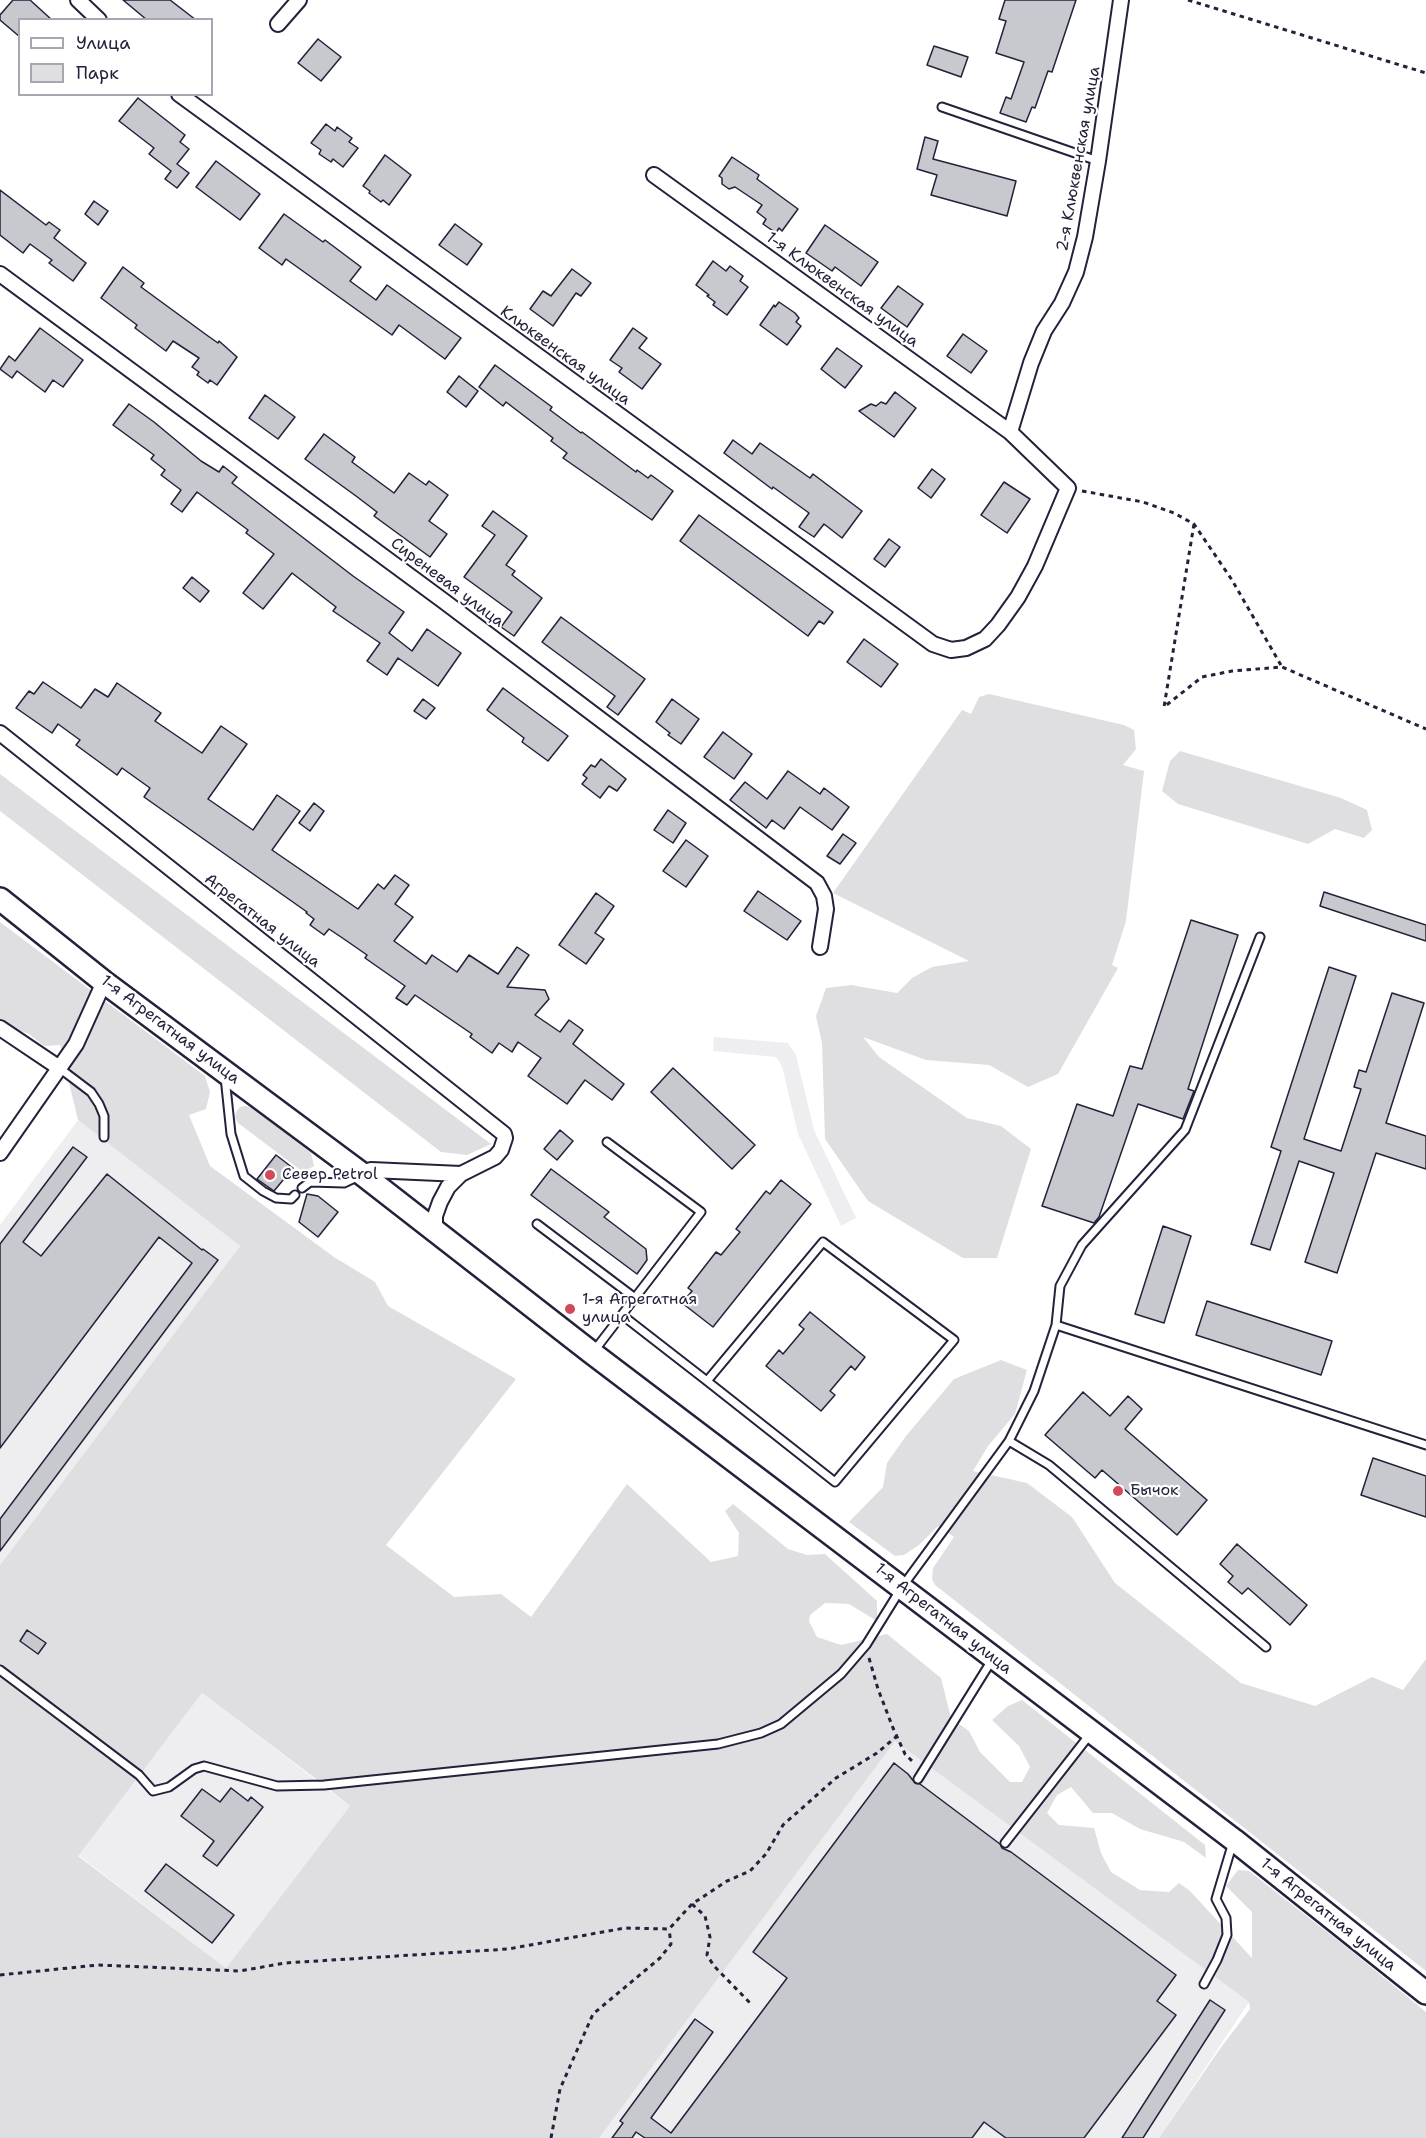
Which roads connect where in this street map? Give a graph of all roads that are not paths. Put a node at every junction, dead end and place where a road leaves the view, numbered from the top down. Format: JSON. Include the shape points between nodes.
{"nodes":[{"id":1,"x":78,"y":0,"type":"edge"},
{"id":2,"x":298,"y":0,"type":"edge"},
{"id":3,"x":1121,"y":0,"type":"edge"},
{"id":4,"x":97,"y":18,"type":"edge"},
{"id":5,"x":278,"y":24,"type":"dead end"},
{"id":6,"x":181,"y":96,"type":"edge"},
{"id":7,"x":942,"y":107,"type":"dead end"},
{"id":8,"x":1098,"y":161,"type":"junction"},
{"id":9,"x":654,"y":175,"type":"dead end"},
{"id":10,"x":0,"y":274,"type":"edge"},
{"id":11,"x":1010,"y":432,"type":"junction"},
{"id":12,"x":0,"y":734,"type":"edge"},
{"id":13,"x":0,"y":899,"type":"edge"},
{"id":14,"x":1260,"y":937,"type":"dead end"},
{"id":15,"x":820,"y":947,"type":"dead end"},
{"id":16,"x":104,"y":982,"type":"junction"},
{"id":17,"x":0,"y":1028,"type":"edge"},
{"id":18,"x":58,"y":1067,"type":"junction"},
{"id":19,"x":225,"y":1071,"type":"junction"},
{"id":20,"x":104,"y":1137,"type":"dead end"},
{"id":21,"x":607,"y":1142,"type":"dead end"},
{"id":22,"x":0,"y":1153,"type":"edge"},
{"id":23,"x":362,"y":1174,"type":"junction"},
{"id":24,"x":461,"y":1174,"type":"junction"},
{"id":25,"x":302,"y":1188,"type":"dead end"},
{"id":26,"x":295,"y":1195,"type":"dead end"},
{"id":27,"x":537,"y":1224,"type":"dead end"},
{"id":28,"x":435,"y":1232,"type":"junction"},
{"id":29,"x":635,"y":1298,"type":"junction"},
{"id":30,"x":622,"y":1315,"type":"junction"},
{"id":31,"x":1056,"y":1325,"type":"junction"},
{"id":32,"x":592,"y":1353,"type":"junction"},
{"id":33,"x":706,"y":1381,"type":"junction"},
{"id":34,"x":1010,"y":1442,"type":"junction"},
{"id":35,"x":1426,"y":1445,"type":"edge"},
{"id":36,"x":902,"y":1587,"type":"junction"},
{"id":37,"x":1266,"y":1647,"type":"dead end"},
{"id":38,"x":993,"y":1658,"type":"junction"},
{"id":39,"x":0,"y":1670,"type":"edge"},
{"id":40,"x":1092,"y":1731,"type":"junction"},
{"id":41,"x":918,"y":1779,"type":"dead end"},
{"id":42,"x":1234,"y":1839,"type":"junction"},
{"id":43,"x":1005,"y":1843,"type":"dead end"},
{"id":44,"x":1204,"y":1984,"type":"dead end"},
{"id":45,"x":1421,"y":1987,"type":"edge"}],
"edges":[{"from":1,"to":4,"type":"street"},
{"from":2,"to":5,"type":"street"},
{"from":3,"to":8,"type":"street","name":"2-я Клюквенская улица"},
{"from":6,"to":11,"type":"street","name":"Клюквенская улица","via":[[933,644],[951,650],[985,639],[998,625],[1035,566],[1068,488]]},
{"from":7,"to":8,"type":"lane"},
{"from":8,"to":11,"type":"street","name":"2-я Клюквенская улица","via":[[1076,272],[1044,331]]},
{"from":9,"to":11,"type":"street","name":"1-я Клюквенская улица"},
{"from":10,"to":15,"type":"street","name":"Сиреневая улица","via":[[817,883],[826,909]]},
{"from":12,"to":24,"type":"street","name":"Агрегатная улица","via":[[504,1134],[495,1158]]},
{"from":13,"to":16,"type":"main road","name":"1-я Агрегатная улица"},
{"from":14,"to":31,"type":"lane","via":[[1185,1130],[1082,1245],[1060,1286]]},
{"from":16,"to":18,"type":"street","via":[[76,1044]]},
{"from":16,"to":19,"type":"main road","name":"1-я Агрегатная улица"},
{"from":17,"to":18,"type":"street"},
{"from":18,"to":20,"type":"lane","via":[[91,1092],[99,1104],[104,1116]]},
{"from":18,"to":22,"type":"street"},
{"from":19,"to":23,"type":"main road","name":"1-я Агрегатная улица"},
{"from":19,"to":26,"type":"lane","via":[[231,1134],[244,1176],[276,1198],[291,1199]]},
{"from":21,"to":29,"type":"lane","via":[[701,1212]]},
{"from":23,"to":24,"type":"street","via":[[371,1170]]},
{"from":23,"to":25,"type":"lane","via":[[344,1184],[310,1182]]},
{"from":23,"to":28,"type":"main road","name":"1-я Агрегатная улица"},
{"from":24,"to":28,"type":"street","via":[[440,1202]]},
{"from":27,"to":29,"type":"lane"},
{"from":28,"to":32,"type":"main road","name":"1-я Агрегатная улица"},
{"from":29,"to":30,"type":"lane"},
{"from":30,"to":32,"type":"lane"},
{"from":30,"to":33,"type":"lane"},
{"from":31,"to":34,"type":"lane","via":[[1034,1391]]},
{"from":31,"to":35,"type":"lane"},
{"from":32,"to":36,"type":"main road","name":"1-я Агрегатная улица"},
{"from":33,"to":33,"type":"lane","via":[[835,1482],[954,1340],[823,1242]]},
{"from":34,"to":36,"type":"lane"},
{"from":34,"to":37,"type":"lane","via":[[1049,1465]]},
{"from":36,"to":38,"type":"main road","name":"1-я Агрегатная улица"},
{"from":36,"to":39,"type":"lane","via":[[866,1645],[841,1674],[781,1724],[761,1733],[718,1744],[324,1785],[277,1786],[204,1766],[169,1787],[153,1791],[139,1775]]},
{"from":38,"to":40,"type":"main road","name":"1-я Агрегатная улица"},
{"from":38,"to":41,"type":"lane"},
{"from":40,"to":42,"type":"main road","name":"1-я Агрегатная улица"},
{"from":40,"to":43,"type":"lane"},
{"from":42,"to":44,"type":"lane","via":[[1216,1899],[1226,1918],[1227,1935]]},
{"from":42,"to":45,"type":"main road","name":"1-я Агрегатная улица"}]}
